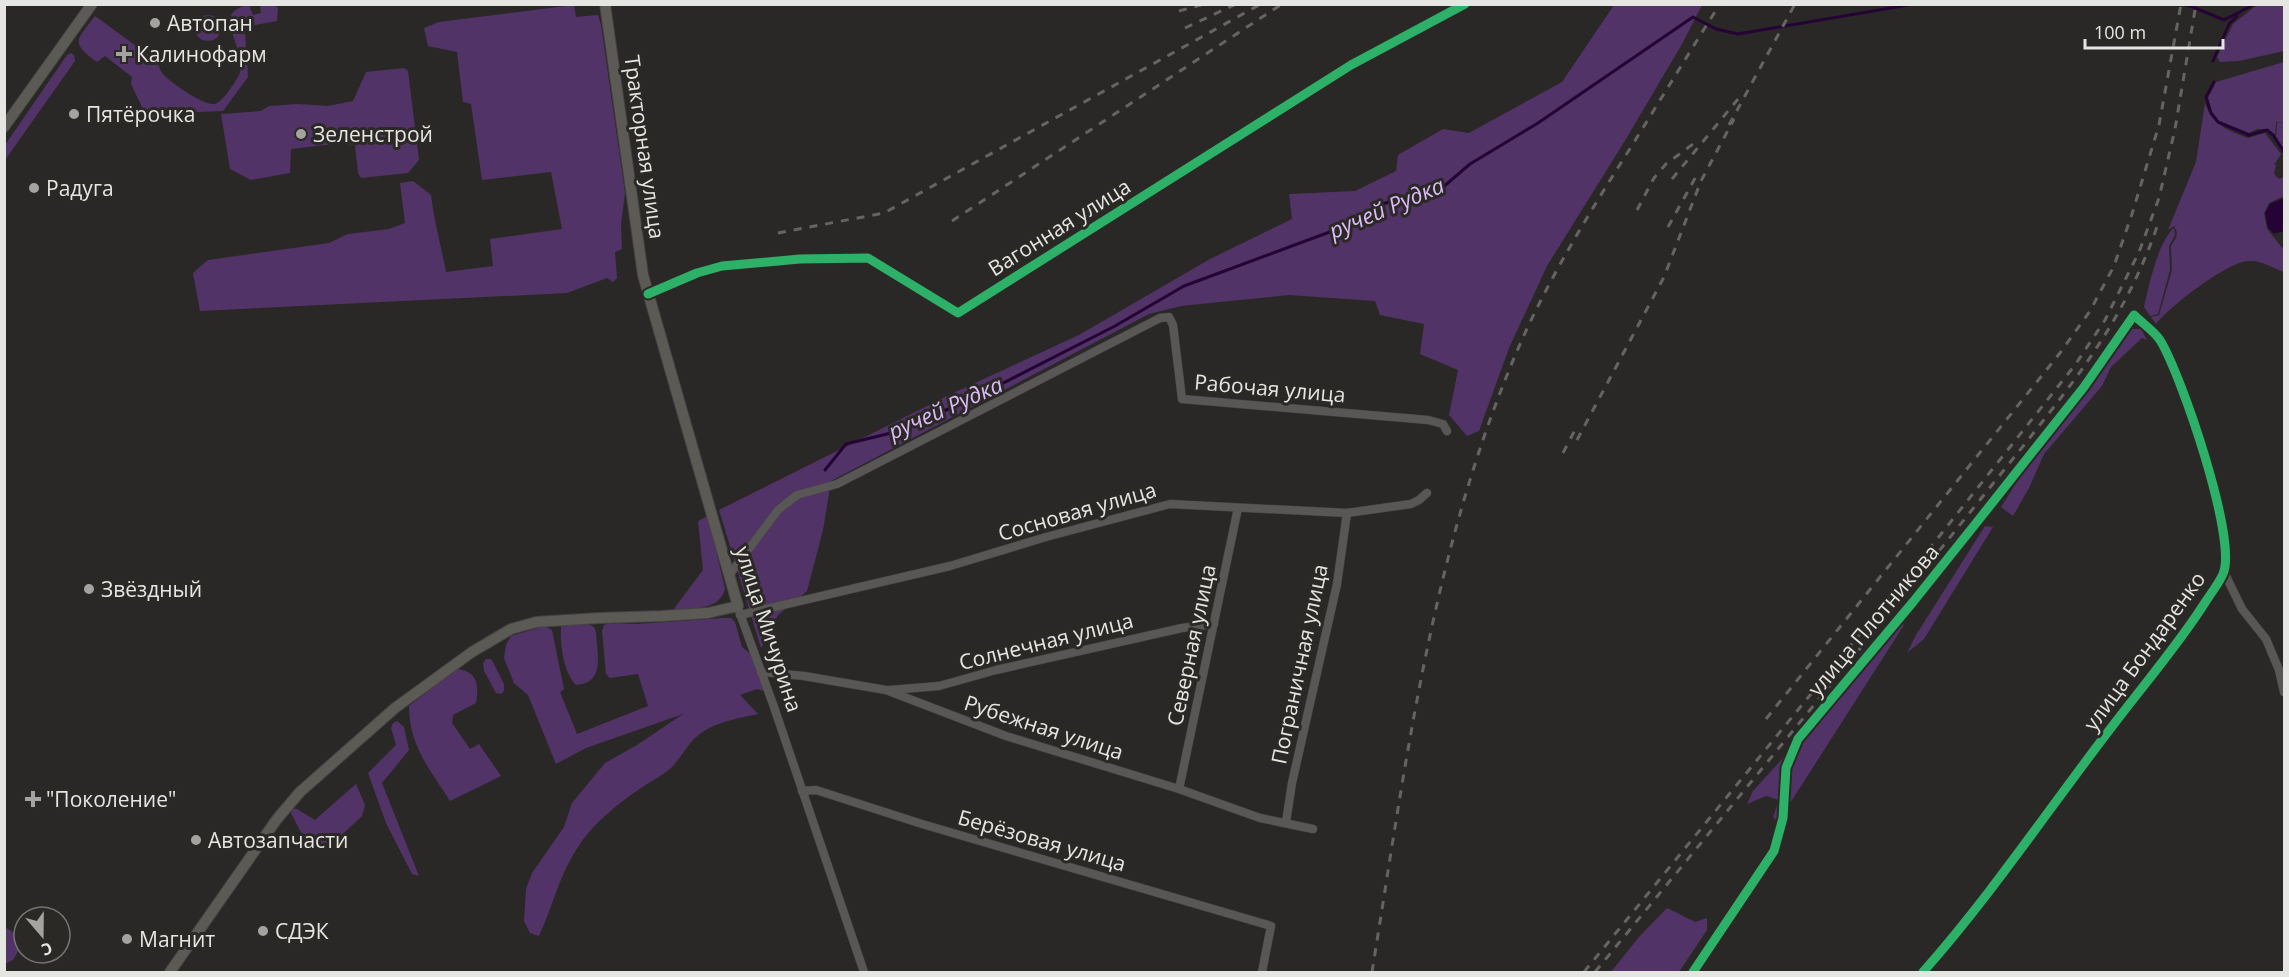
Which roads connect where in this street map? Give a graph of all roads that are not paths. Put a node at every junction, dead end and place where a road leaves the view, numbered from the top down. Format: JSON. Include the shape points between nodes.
{"nodes":[{"id":1,"x":92,"y":4,"type":"edge"},
{"id":2,"x":605,"y":4,"type":"edge"},
{"id":3,"x":1465,"y":4,"type":"edge"},
{"id":4,"x":4,"y":127,"type":"edge"},
{"id":5,"x":648,"y":294,"type":"junction"},
{"id":6,"x":2134,"y":315,"type":"joint"},
{"id":7,"x":1447,"y":431,"type":"dead end"},
{"id":8,"x":1426,"y":493,"type":"dead end"},
{"id":9,"x":1238,"y":508,"type":"junction"},
{"id":10,"x":1347,"y":513,"type":"junction"},
{"id":11,"x":2224,"y":572,"type":"junction"},
{"id":12,"x":729,"y":574,"type":"junction"},
{"id":13,"x":739,"y":610,"type":"junction"},
{"id":14,"x":1214,"y":624,"type":"junction"},
{"id":15,"x":761,"y":672,"type":"junction"},
{"id":16,"x":886,"y":690,"type":"junction"},
{"id":17,"x":2284,"y":692,"type":"edge"},
{"id":18,"x":1179,"y":789,"type":"junction"},
{"id":19,"x":802,"y":791,"type":"junction"},
{"id":20,"x":1287,"y":822,"type":"junction"},
{"id":21,"x":1313,"y":829,"type":"dead end"},
{"id":22,"x":170,"y":972,"type":"edge"},
{"id":23,"x":864,"y":972,"type":"edge"},
{"id":24,"x":1262,"y":972,"type":"edge"},
{"id":25,"x":1693,"y":972,"type":"edge"},
{"id":26,"x":1923,"y":972,"type":"edge"}],
"edges":[{"from":1,"to":4,"type":"main road"},
{"from":2,"to":5,"type":"main road","name":"Тракторная улица"},
{"from":3,"to":5,"type":"street","name":"Вагонная улица","via":[[1351,65],[958,313],[868,258],[723,266]]},
{"from":5,"to":12,"type":"main road","name":"улица Мичурина"},
{"from":6,"to":11,"type":"street","name":"улица Бондаренко","via":[[2159,339],[2188,401],[2224,533]]},
{"from":6,"to":25,"type":"street","name":"улица Плотникова","via":[[2084,387],[1963,540],[1798,739],[1786,768],[1783,819],[1774,851]]},
{"from":7,"to":12,"type":"street","name":"Рабочая улица","via":[[1443,424],[1428,420],[1182,399],[1173,325],[1169,317],[1160,318],[837,484],[797,495],[778,510]]},
{"from":8,"to":10,"type":"street","name":"Сосновая улица","via":[[1411,504]]},
{"from":9,"to":10,"type":"street","name":"Сосновая улица"},
{"from":9,"to":13,"type":"street","name":"Сосновая улица","via":[[1170,504],[950,566]]},
{"from":9,"to":14,"type":"street","name":"Северная улица"},
{"from":10,"to":20,"type":"street","name":"Пограничная улица","via":[[1337,584],[1292,783]]},
{"from":11,"to":17,"type":"street","name":"улица Бондаренко","via":[[2242,609],[2266,639]]},
{"from":11,"to":26,"type":"street","name":"улица Бондаренко","via":[[2190,626],[2050,806],[2000,878]]},
{"from":12,"to":13,"type":"main road","name":"улица Мичурина"},
{"from":13,"to":15,"type":"street","name":"улица Мичурина"},
{"from":13,"to":22,"type":"main road","via":[[536,622],[511,629],[472,652],[395,708],[300,792]]},
{"from":14,"to":16,"type":"street","name":"Солнечная улица","via":[[1182,627],[939,686]]},
{"from":14,"to":18,"type":"street","name":"Северная улица"},
{"from":15,"to":16,"type":"street","name":"Рубежная улица"},
{"from":15,"to":19,"type":"street","name":"улица Мичурина"},
{"from":16,"to":18,"type":"street","name":"Рубежная улица","via":[[1006,736]]},
{"from":18,"to":20,"type":"street","name":"Рубежная улица","via":[[1260,818]]},
{"from":19,"to":23,"type":"street","name":"улица Мичурина"},
{"from":19,"to":24,"type":"street","name":"Берёзовая улица","via":[[816,790],[1271,926]]},
{"from":20,"to":21,"type":"street","name":"Рубежная улица"}]}
